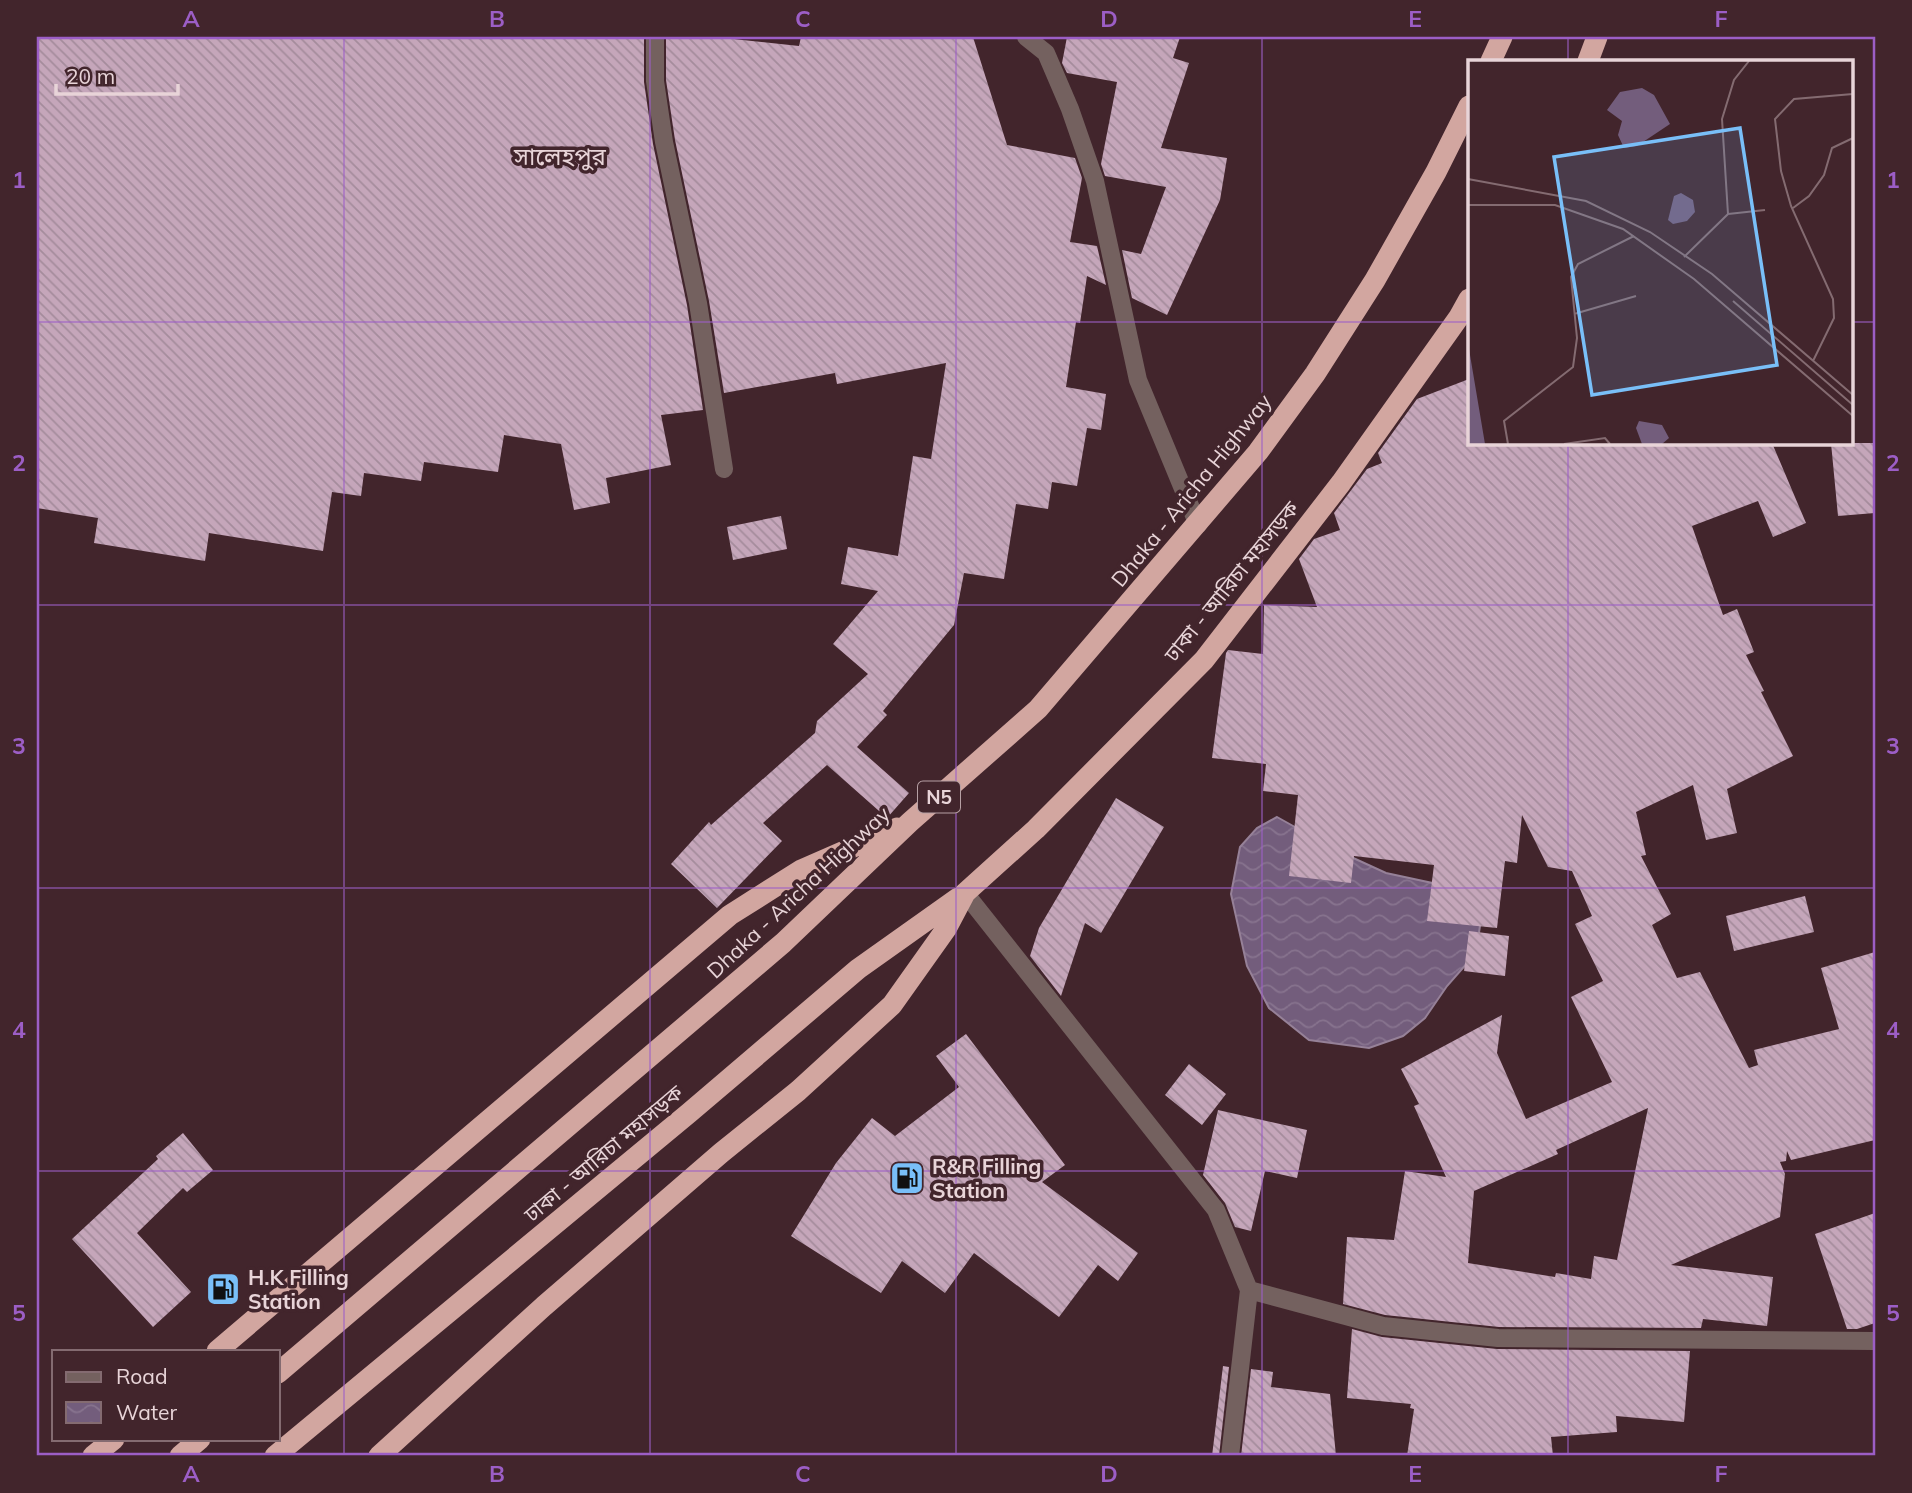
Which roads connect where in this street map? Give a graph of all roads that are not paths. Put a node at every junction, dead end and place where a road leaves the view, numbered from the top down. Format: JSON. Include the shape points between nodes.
{"nodes":[{"id":1,"x":655,"y":37,"type":"edge"},
{"id":2,"x":1026,"y":37,"type":"edge"},
{"id":3,"x":1502,"y":37,"type":"edge"},
{"id":4,"x":1597,"y":37,"type":"edge"},
{"id":5,"x":1491,"y":60,"type":"edge"},
{"id":6,"x":1588,"y":60,"type":"edge"},
{"id":7,"x":1468,"y":108,"type":"edge"},
{"id":8,"x":1468,"y":301,"type":"edge"},
{"id":9,"x":724,"y":469,"type":"dead end"},
{"id":10,"x":1198,"y":525,"type":"junction"},
{"id":11,"x":910,"y":822,"type":"junction"},
{"id":12,"x":965,"y":893,"type":"junction"},
{"id":13,"x":1249,"y":1290,"type":"junction"},
{"id":14,"x":1875,"y":1341,"type":"edge"},
{"id":15,"x":218,"y":1350,"type":"edge"},
{"id":16,"x":280,"y":1371,"type":"edge"},
{"id":17,"x":113,"y":1440,"type":"edge"},
{"id":18,"x":199,"y":1440,"type":"edge"},
{"id":19,"x":93,"y":1456,"type":"edge"},
{"id":20,"x":180,"y":1456,"type":"edge"},
{"id":21,"x":275,"y":1456,"type":"edge"},
{"id":22,"x":379,"y":1456,"type":"edge"},
{"id":23,"x":1230,"y":1456,"type":"edge"}],
"edges":[{"from":1,"to":9,"type":"street","via":[[655,81],[664,142],[698,303]]},
{"from":2,"to":10,"type":"street","via":[[1046,53],[1074,121],[1095,181],[1138,380]]},
{"from":3,"to":5,"type":"highway"},
{"from":4,"to":6,"type":"highway"},
{"from":7,"to":10,"type":"highway","name":"Dhaka - Aricha Highway","number":"N5","via":[[1375,280],[1315,374]]},
{"from":8,"to":12,"type":"highway","name":"ঢাকা - আরিচা মহাসড়ক","via":[[1341,483],[1204,660],[1036,829]]},
{"from":10,"to":11,"type":"highway","name":"Dhaka - Aricha Highway","number":"N5","via":[[1038,709]]},
{"from":11,"to":15,"type":"highway","via":[[801,870],[730,915]]},
{"from":11,"to":16,"type":"highway","name":"Dhaka - Aricha Highway","number":"N5","via":[[783,943]]},
{"from":12,"to":13,"type":"street","via":[[1216,1210]]},
{"from":12,"to":21,"type":"highway","name":"ঢাকা - আরিচা মহাসড়ক","via":[[858,969]]},
{"from":12,"to":22,"type":"highway","name":"ঢাকা - আরিচা মহাসড়ক","via":[[946,929],[892,1005],[798,1091],[544,1306]]},
{"from":13,"to":14,"type":"street","via":[[1383,1326],[1498,1338]]},
{"from":13,"to":23,"type":"street"},
{"from":17,"to":19,"type":"highway"},
{"from":18,"to":20,"type":"highway"}]}
